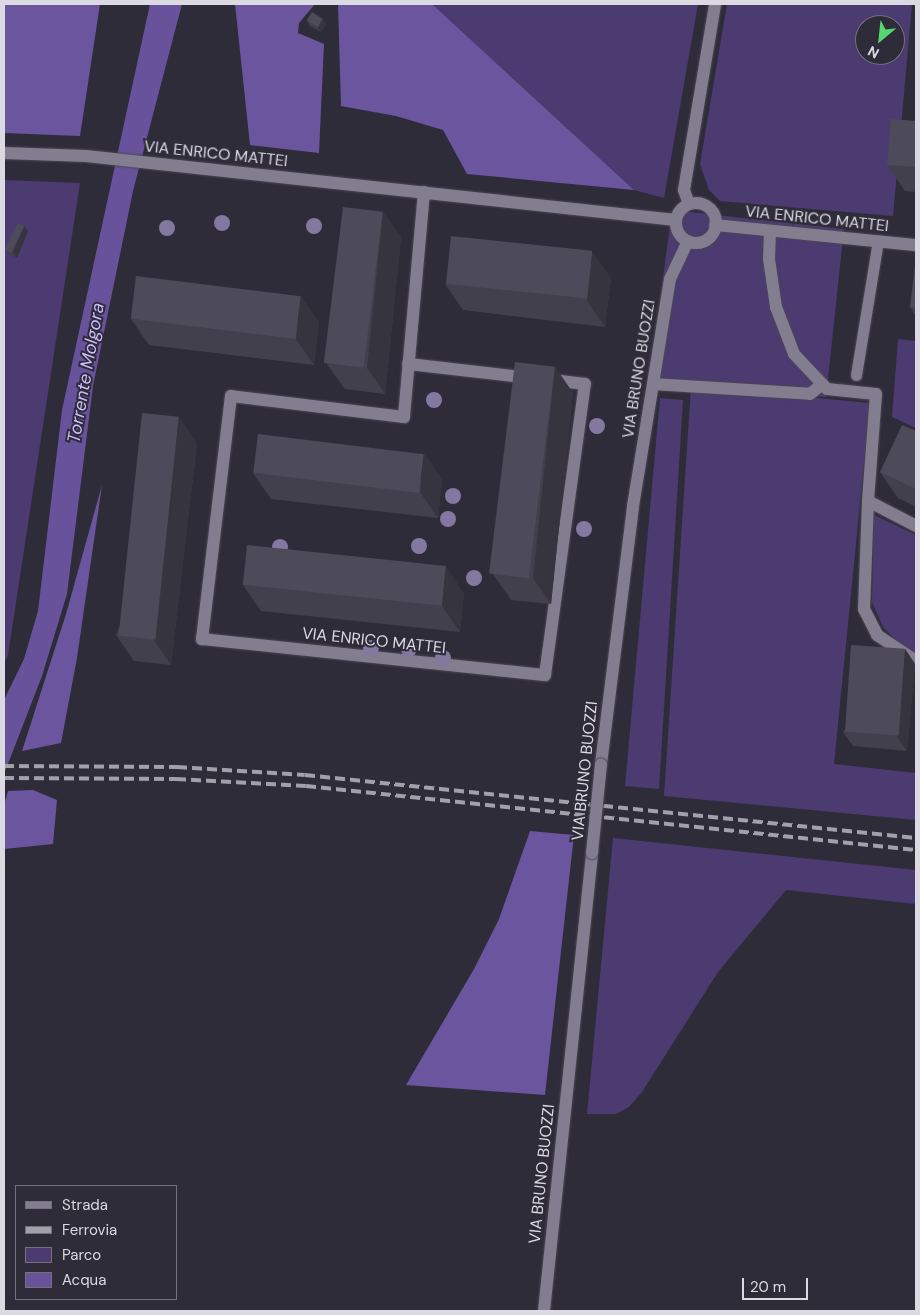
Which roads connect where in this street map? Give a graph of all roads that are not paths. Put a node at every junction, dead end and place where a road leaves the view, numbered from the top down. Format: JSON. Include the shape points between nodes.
{"nodes":[{"id":1,"x":715,"y":4,"type":"edge"},
{"id":2,"x":4,"y":153,"type":"edge"},
{"id":3,"x":424,"y":192,"type":"junction"},
{"id":4,"x":689,"y":204,"type":"junction"},
{"id":5,"x":676,"y":220,"type":"junction"},
{"id":6,"x":715,"y":225,"type":"junction"},
{"id":7,"x":770,"y":231,"type":"junction"},
{"id":8,"x":688,"y":240,"type":"junction"},
{"id":9,"x":878,"y":241,"type":"junction"},
{"id":10,"x":916,"y":245,"type":"edge"},
{"id":11,"x":408,"y":364,"type":"junction"},
{"id":12,"x":856,"y":375,"type":"dead end"},
{"id":13,"x":653,"y":384,"type":"junction"},
{"id":14,"x":820,"y":386,"type":"junction"},
{"id":15,"x":868,"y":501,"type":"junction"},
{"id":16,"x":916,"y":526,"type":"edge"},
{"id":17,"x":916,"y":661,"type":"edge"},
{"id":18,"x":544,"y":1311,"type":"edge"}],
"edges":[{"from":1,"to":4,"type":"street","via":[[684,190]]},
{"from":2,"to":3,"type":"street","name":"VIA ENRICO MATTEI","via":[[86,156]]},
{"from":3,"to":5,"type":"street","name":"VIA ENRICO MATTEI"},
{"from":3,"to":11,"type":"street","name":"VIA ENRICO MATTEI"},
{"from":4,"to":5,"type":"street","via":[[680,210]]},
{"from":4,"to":6,"type":"street","via":[[708,207]]},
{"from":5,"to":8,"type":"street","via":[[678,232]]},
{"from":6,"to":7,"type":"street","name":"VIA ENRICO MATTEI"},
{"from":6,"to":8,"type":"street","via":[[706,240]]},
{"from":7,"to":9,"type":"street","name":"VIA ENRICO MATTEI"},
{"from":7,"to":14,"type":"street","via":[[769,259],[779,318],[794,354]]},
{"from":8,"to":13,"type":"street","name":"VIA BRUNO BUOZZI","via":[[670,279]]},
{"from":9,"to":10,"type":"street","name":"VIA ENRICO MATTEI"},
{"from":9,"to":12,"type":"lane"},
{"from":11,"to":11,"type":"street","name":"VIA ENRICO MATTEI","via":[[584,384],[545,675],[202,639],[231,396],[404,417]]},
{"from":13,"to":14,"type":"street","via":[[810,394]]},
{"from":13,"to":18,"type":"street","name":"VIA BRUNO BUOZZI","bridge":true,"via":[[633,506],[601,764]]},
{"from":14,"to":15,"type":"street","via":[[827,390],[876,394]]},
{"from":15,"to":16,"type":"street"},
{"from":15,"to":17,"type":"street","via":[[864,610],[877,635]]}]}
